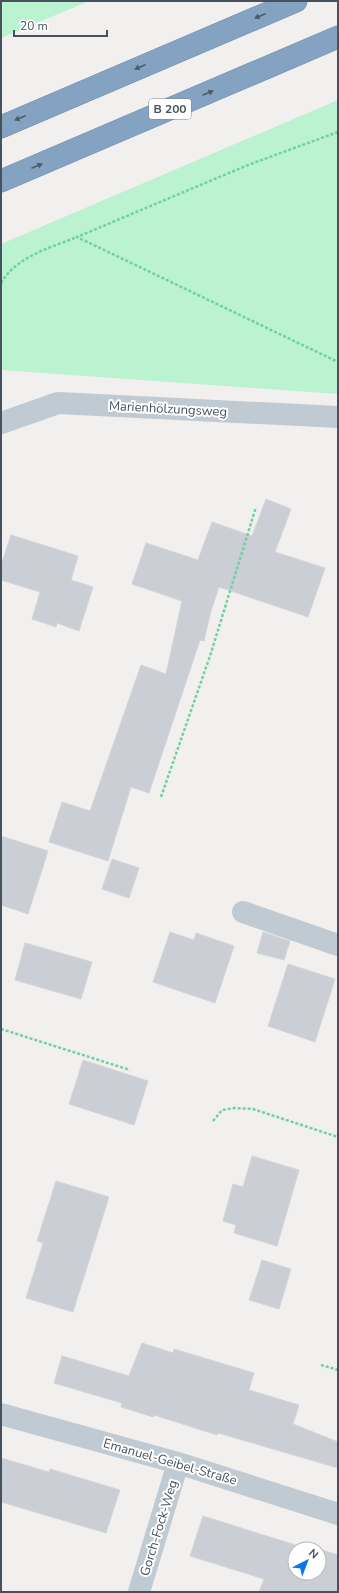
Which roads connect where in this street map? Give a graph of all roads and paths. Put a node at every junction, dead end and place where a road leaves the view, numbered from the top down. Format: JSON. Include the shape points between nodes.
{"nodes":[{"id":1,"x":296,"y":1,"type":"edge"},
{"id":2,"x":338,"y":37,"type":"edge"},
{"id":3,"x":1,"y":127,"type":"edge"},
{"id":4,"x":338,"y":132,"type":"edge"},
{"id":5,"x":1,"y":181,"type":"edge"},
{"id":6,"x":77,"y":237,"type":"junction"},
{"id":7,"x":1,"y":283,"type":"edge"},
{"id":8,"x":338,"y":362,"type":"edge"},
{"id":9,"x":338,"y":417,"type":"edge"},
{"id":10,"x":1,"y":423,"type":"edge"},
{"id":11,"x":256,"y":508,"type":"dead end"},
{"id":12,"x":161,"y":797,"type":"dead end"},
{"id":13,"x":244,"y":912,"type":"dead end"},
{"id":14,"x":338,"y":945,"type":"edge"},
{"id":15,"x":1,"y":1030,"type":"edge"},
{"id":16,"x":130,"y":1070,"type":"dead end"},
{"id":17,"x":213,"y":1120,"type":"dead end"},
{"id":18,"x":338,"y":1137,"type":"edge"},
{"id":19,"x":321,"y":1365,"type":"dead end"},
{"id":20,"x":338,"y":1370,"type":"edge"},
{"id":21,"x":1,"y":1414,"type":"edge"},
{"id":22,"x":178,"y":1463,"type":"junction"},
{"id":23,"x":338,"y":1514,"type":"edge"},
{"id":24,"x":139,"y":1592,"type":"edge"}],
"edges":[{"from":1,"to":3,"type":"highway","one_way":true},
{"from":5,"to":2,"type":"highway","number":"B 200","one_way":true},
{"from":4,"to":6,"type":"path","via":[[248,165]]},
{"from":6,"to":7,"type":"path","via":[[29,256],[6,274]]},
{"from":6,"to":8,"type":"path"},
{"from":9,"to":10,"type":"street","name":"Marienhölzungsweg","via":[[58,403]]},
{"from":11,"to":12,"type":"path","via":[[210,656]]},
{"from":13,"to":14,"type":"street"},
{"from":15,"to":16,"type":"path"},
{"from":17,"to":18,"type":"path","via":[[222,1110],[253,1109]]},
{"from":19,"to":20,"type":"path"},
{"from":21,"to":22,"type":"street","name":"Emanuel-Geibel-Straße"},
{"from":22,"to":23,"type":"street","name":"Emanuel-Geibel-Straße"},
{"from":22,"to":24,"type":"street","name":"Gorch-Fock-Weg"}]}
